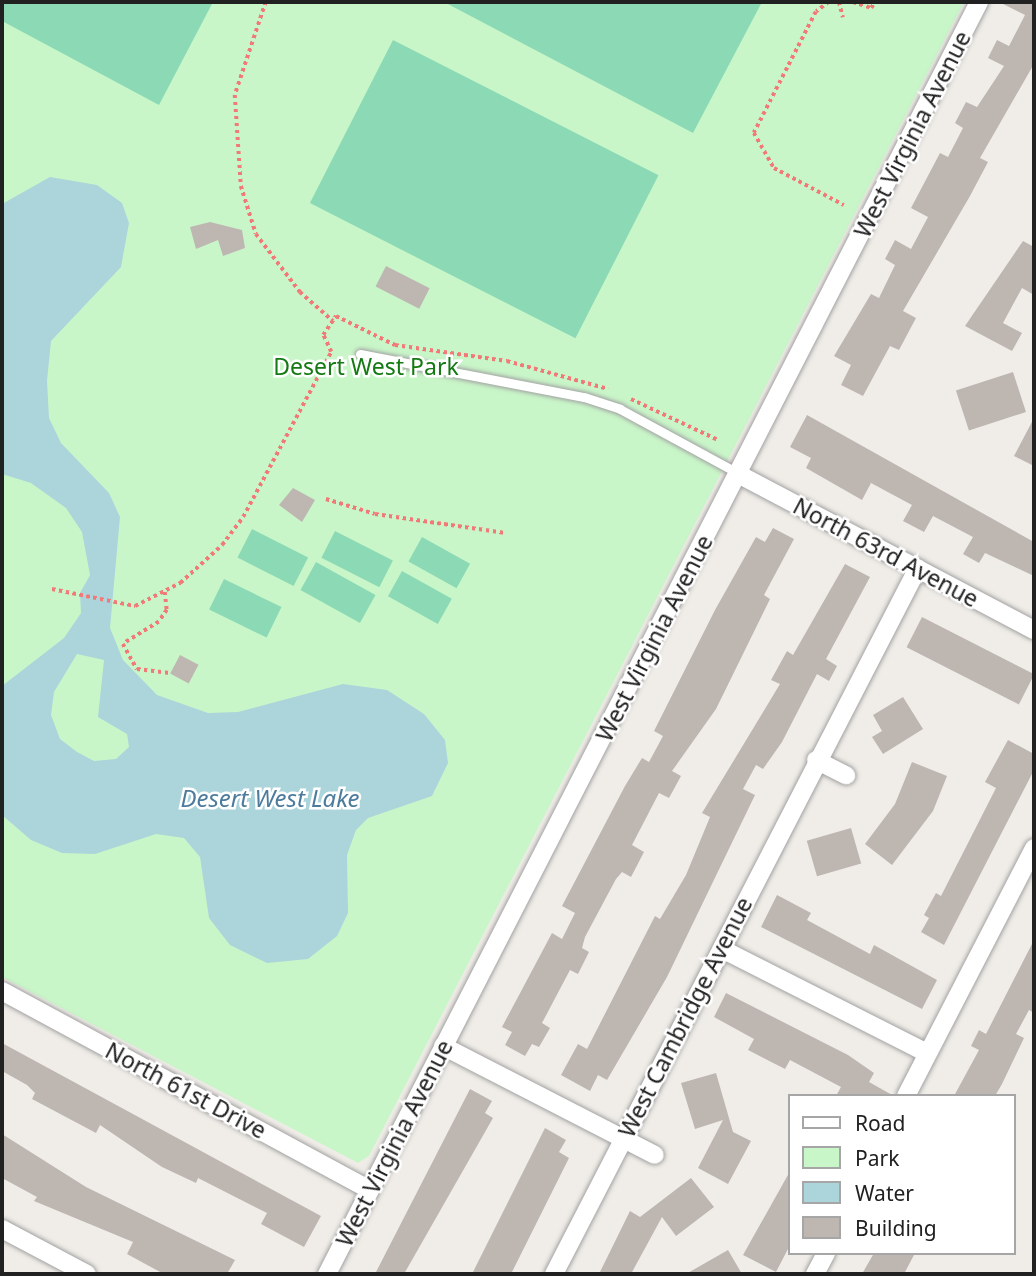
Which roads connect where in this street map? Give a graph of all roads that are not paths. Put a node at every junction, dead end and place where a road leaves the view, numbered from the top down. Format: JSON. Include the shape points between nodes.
{"nodes":[{"id":1,"x":979,"y":2,"type":"edge"},
{"id":2,"x":360,"y":354,"type":"dead end"},
{"id":3,"x":738,"y":474,"type":"junction"},
{"id":4,"x":918,"y":568,"type":"junction"},
{"id":5,"x":1034,"y":630,"type":"edge"},
{"id":6,"x":816,"y":760,"type":"junction"},
{"id":7,"x":846,"y":775,"type":"dead end"},
{"id":8,"x":1034,"y":848,"type":"edge"},
{"id":9,"x":722,"y":949,"type":"junction"},
{"id":10,"x":2,"y":991,"type":"edge"},
{"id":11,"x":443,"y":1046,"type":"junction"},
{"id":12,"x":928,"y":1053,"type":"junction"},
{"id":13,"x":907,"y":1094,"type":"edge"},
{"id":14,"x":623,"y":1139,"type":"junction"},
{"id":15,"x":656,"y":1155,"type":"dead end"},
{"id":16,"x":370,"y":1190,"type":"junction"},
{"id":17,"x":2,"y":1229,"type":"edge"},
{"id":18,"x":825,"y":1255,"type":"edge"},
{"id":19,"x":88,"y":1274,"type":"edge"},
{"id":20,"x":327,"y":1274,"type":"edge"},
{"id":21,"x":554,"y":1274,"type":"edge"},
{"id":22,"x":815,"y":1274,"type":"edge"}],
"edges":[{"from":1,"to":3,"type":"street","name":"West Virginia Avenue"},
{"from":2,"to":3,"type":"lane","via":[[584,397],[621,409]]},
{"from":3,"to":4,"type":"street","name":"North 63rd Avenue"},
{"from":3,"to":11,"type":"street","name":"West Virginia Avenue"},
{"from":4,"to":5,"type":"street","name":"North 63rd Avenue"},
{"from":4,"to":6,"type":"street","name":"West Cambridge Avenue"},
{"from":6,"to":7,"type":"street"},
{"from":6,"to":9,"type":"street","name":"West Cambridge Avenue"},
{"from":8,"to":12,"type":"street"},
{"from":9,"to":12,"type":"street"},
{"from":9,"to":14,"type":"street","name":"West Cambridge Avenue"},
{"from":10,"to":16,"type":"street","name":"North 61st Drive"},
{"from":11,"to":14,"type":"street"},
{"from":11,"to":16,"type":"street","name":"West Virginia Avenue"},
{"from":12,"to":13,"type":"street"},
{"from":14,"to":15,"type":"street"},
{"from":14,"to":21,"type":"street","name":"West Cambridge Avenue"},
{"from":16,"to":20,"type":"street","name":"West Virginia Avenue"},
{"from":17,"to":19,"type":"street"},
{"from":18,"to":22,"type":"street"}]}
